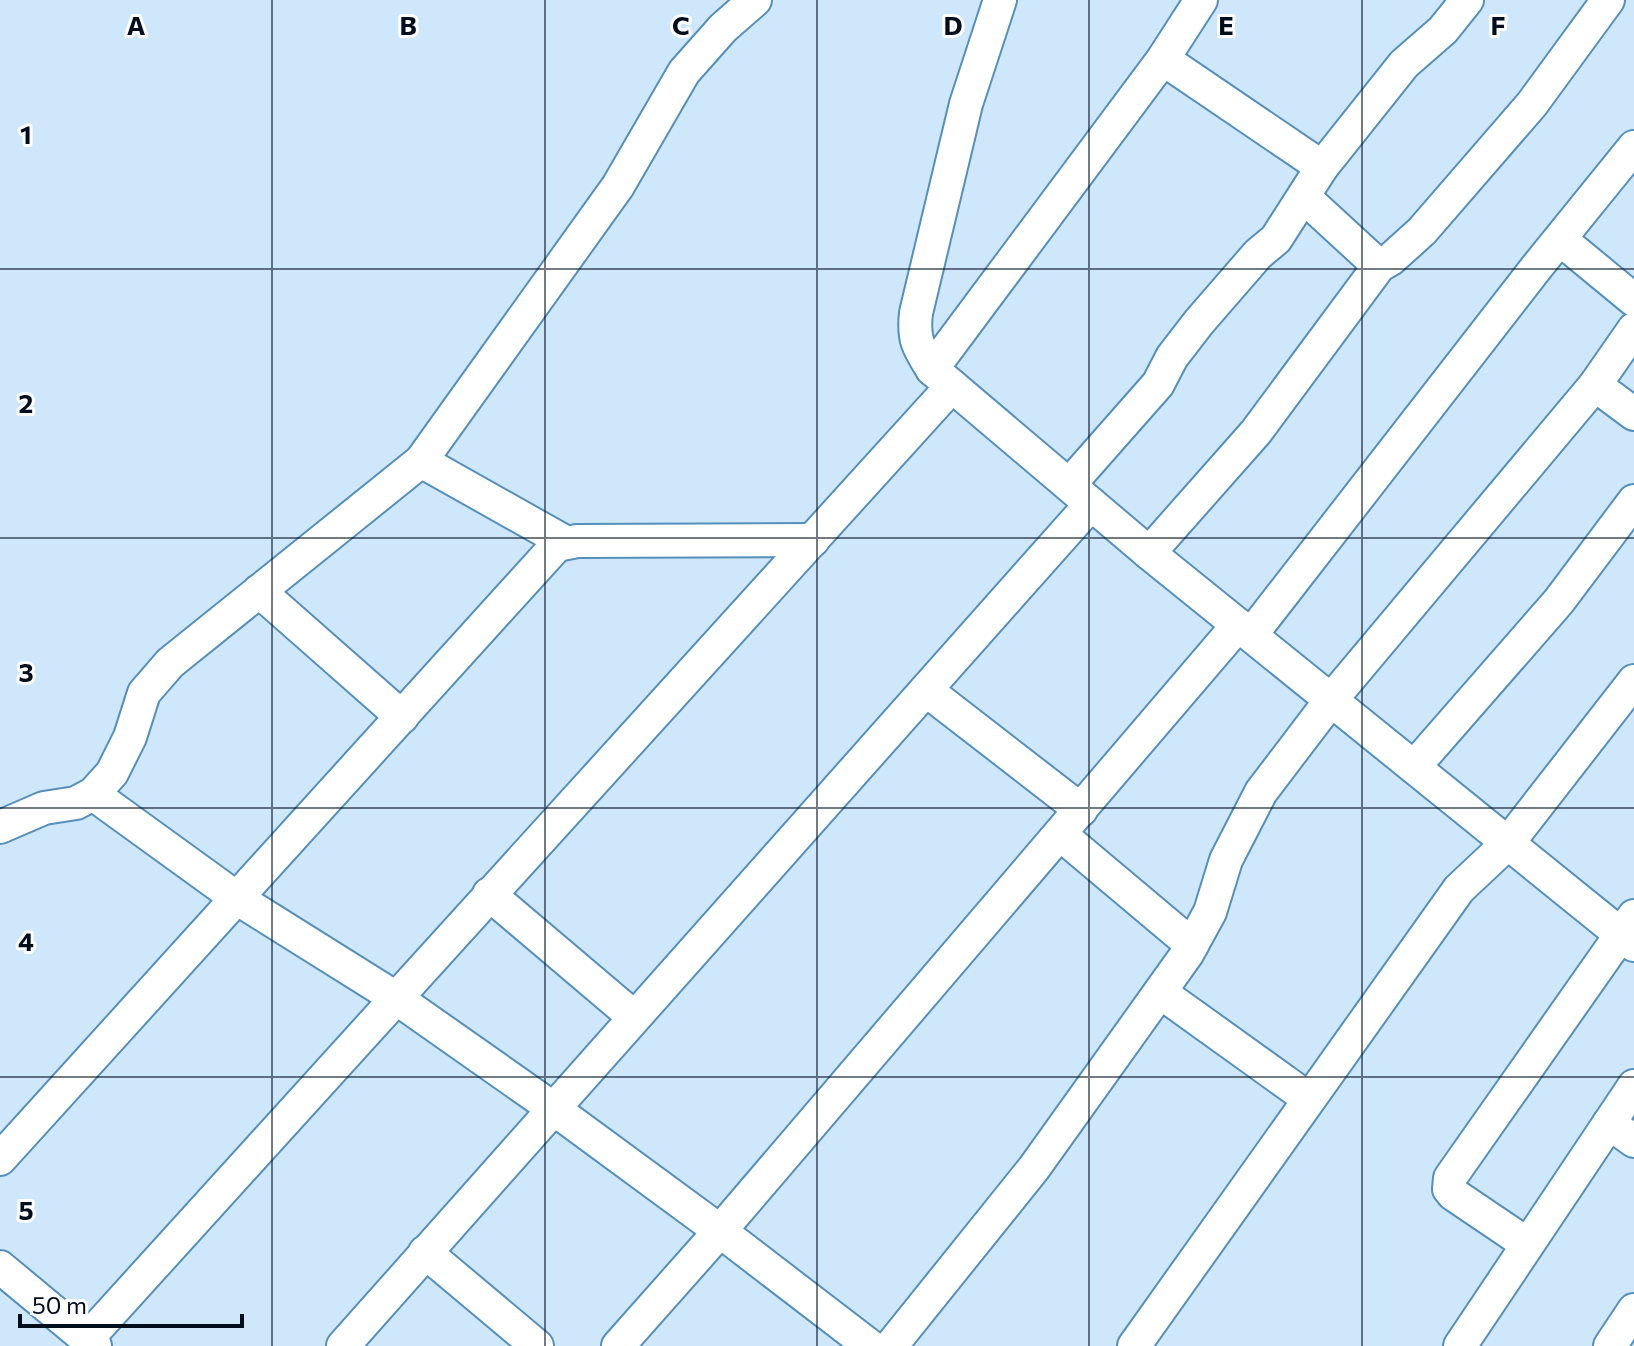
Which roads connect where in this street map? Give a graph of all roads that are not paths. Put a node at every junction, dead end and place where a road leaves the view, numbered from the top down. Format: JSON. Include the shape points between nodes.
{"nodes":[{"id":1,"x":755,"y":0,"type":"edge"},
{"id":2,"x":1000,"y":0,"type":"edge"},
{"id":3,"x":1201,"y":0,"type":"edge"},
{"id":4,"x":1467,"y":0,"type":"edge"},
{"id":5,"x":1608,"y":0,"type":"edge"},
{"id":6,"x":1163,"y":59,"type":"junction"},
{"id":7,"x":1634,"y":147,"type":"edge"},
{"id":8,"x":1322,"y":167,"type":"junction"},
{"id":9,"x":1304,"y":197,"type":"junction"},
{"id":10,"x":1560,"y":239,"type":"junction"},
{"id":11,"x":1379,"y":266,"type":"junction"},
{"id":12,"x":1634,"y":300,"type":"edge"},
{"id":13,"x":1634,"y":329,"type":"edge"},
{"id":14,"x":942,"y":378,"type":"junction"},
{"id":15,"x":1595,"y":385,"type":"junction"},
{"id":16,"x":1634,"y":414,"type":"edge"},
{"id":17,"x":421,"y":461,"type":"junction"},
{"id":18,"x":1080,"y":495,"type":"junction"},
{"id":19,"x":1634,"y":501,"type":"edge"},
{"id":20,"x":813,"y":540,"type":"junction"},
{"id":21,"x":565,"y":542,"type":"junction"},
{"id":22,"x":1149,"y":553,"type":"junction"},
{"id":23,"x":259,"y":591,"type":"junction"},
{"id":24,"x":1244,"y":630,"type":"junction"},
{"id":25,"x":1634,"y":681,"type":"edge"},
{"id":26,"x":926,"y":690,"type":"junction"},
{"id":27,"x":1331,"y":700,"type":"junction"},
{"id":28,"x":402,"y":717,"type":"junction"},
{"id":29,"x":1414,"y":767,"type":"junction"},
{"id":30,"x":93,"y":794,"type":"junction"},
{"id":31,"x":1070,"y":822,"type":"junction"},
{"id":32,"x":0,"y":827,"type":"edge"},
{"id":33,"x":1508,"y":843,"type":"junction"},
{"id":34,"x":489,"y":894,"type":"junction"},
{"id":35,"x":238,"y":899,"type":"junction"},
{"id":36,"x":1630,"y":931,"type":"edge"},
{"id":37,"x":1192,"y":945,"type":"junction"},
{"id":38,"x":1160,"y":992,"type":"junction"},
{"id":39,"x":396,"y":998,"type":"junction"},
{"id":40,"x":634,"y":1017,"type":"junction"},
{"id":41,"x":1634,"y":1086,"type":"edge"},
{"id":42,"x":1309,"y":1099,"type":"junction"},
{"id":43,"x":554,"y":1109,"type":"junction"},
{"id":44,"x":1621,"y":1132,"type":"edge"},
{"id":45,"x":0,"y":1159,"type":"edge"},
{"id":46,"x":720,"y":1231,"type":"junction"},
{"id":47,"x":1527,"y":1244,"type":"junction"},
{"id":48,"x":425,"y":1252,"type":"junction"},
{"id":49,"x":0,"y":1267,"type":"edge"},
{"id":50,"x":91,"y":1342,"type":"edge"},
{"id":51,"x":343,"y":1346,"type":"edge"},
{"id":52,"x":537,"y":1346,"type":"edge"},
{"id":53,"x":618,"y":1346,"type":"edge"},
{"id":54,"x":870,"y":1346,"type":"edge"},
{"id":55,"x":891,"y":1346,"type":"edge"},
{"id":56,"x":1134,"y":1346,"type":"edge"},
{"id":57,"x":1460,"y":1346,"type":"edge"}],
"edges":[{"from":1,"to":17,"type":"street","via":[[684,72],[618,186]]},
{"from":2,"to":14,"type":"street","via":[[966,104],[916,313],[919,349]]},
{"from":3,"to":6,"type":"street"},
{"from":4,"to":8,"type":"street","via":[[1404,64]]},
{"from":5,"to":11,"type":"street","via":[[1532,104],[1422,231]]},
{"from":6,"to":8,"type":"street"},
{"from":6,"to":14,"type":"street"},
{"from":7,"to":10,"type":"street"},
{"from":8,"to":9,"type":"street"},
{"from":9,"to":11,"type":"street"},
{"from":9,"to":18,"type":"street","via":[[1276,239],[1172,357]]},
{"from":10,"to":12,"type":"street"},
{"from":10,"to":24,"type":"street"},
{"from":11,"to":22,"type":"street","via":[[1256,432]]},
{"from":13,"to":15,"type":"street"},
{"from":14,"to":18,"type":"street"},
{"from":14,"to":20,"type":"street"},
{"from":15,"to":16,"type":"street"},
{"from":15,"to":27,"type":"street"},
{"from":17,"to":21,"type":"street"},
{"from":17,"to":23,"type":"street"},
{"from":18,"to":22,"type":"street"},
{"from":18,"to":26,"type":"street"},
{"from":19,"to":29,"type":"street","via":[[1559,601]]},
{"from":20,"to":21,"type":"street"},
{"from":20,"to":34,"type":"street"},
{"from":21,"to":28,"type":"street"},
{"from":22,"to":24,"type":"street"},
{"from":23,"to":28,"type":"street"},
{"from":23,"to":30,"type":"street","via":[[170,663],[144,693],[112,773]]},
{"from":24,"to":27,"type":"street"},
{"from":24,"to":31,"type":"street"},
{"from":25,"to":33,"type":"street"},
{"from":26,"to":31,"type":"street"},
{"from":26,"to":40,"type":"street"},
{"from":27,"to":29,"type":"street"},
{"from":27,"to":37,"type":"street","via":[[1261,792]]},
{"from":28,"to":35,"type":"street"},
{"from":29,"to":33,"type":"street"},
{"from":30,"to":32,"type":"street"},
{"from":30,"to":35,"type":"street"},
{"from":31,"to":37,"type":"street"},
{"from":31,"to":46,"type":"street"},
{"from":33,"to":36,"type":"street"},
{"from":33,"to":42,"type":"street","via":[[1459,889]]},
{"from":34,"to":39,"type":"street"},
{"from":34,"to":40,"type":"street"},
{"from":35,"to":39,"type":"street"},
{"from":35,"to":45,"type":"street"},
{"from":36,"to":47,"type":"street","via":[[1450,1178],[1453,1194]]},
{"from":37,"to":38,"type":"street"},
{"from":38,"to":42,"type":"street"},
{"from":38,"to":55,"type":"street","via":[[1034,1168]]},
{"from":39,"to":43,"type":"street"},
{"from":39,"to":50,"type":"street"},
{"from":40,"to":43,"type":"street"},
{"from":41,"to":44,"type":"street"},
{"from":42,"to":56,"type":"street"},
{"from":43,"to":46,"type":"street"},
{"from":43,"to":48,"type":"street"},
{"from":44,"to":47,"type":"street"},
{"from":46,"to":53,"type":"street"},
{"from":46,"to":54,"type":"street"},
{"from":47,"to":57,"type":"street"},
{"from":48,"to":51,"type":"street"},
{"from":48,"to":52,"type":"street"},
{"from":49,"to":50,"type":"street"}]}
